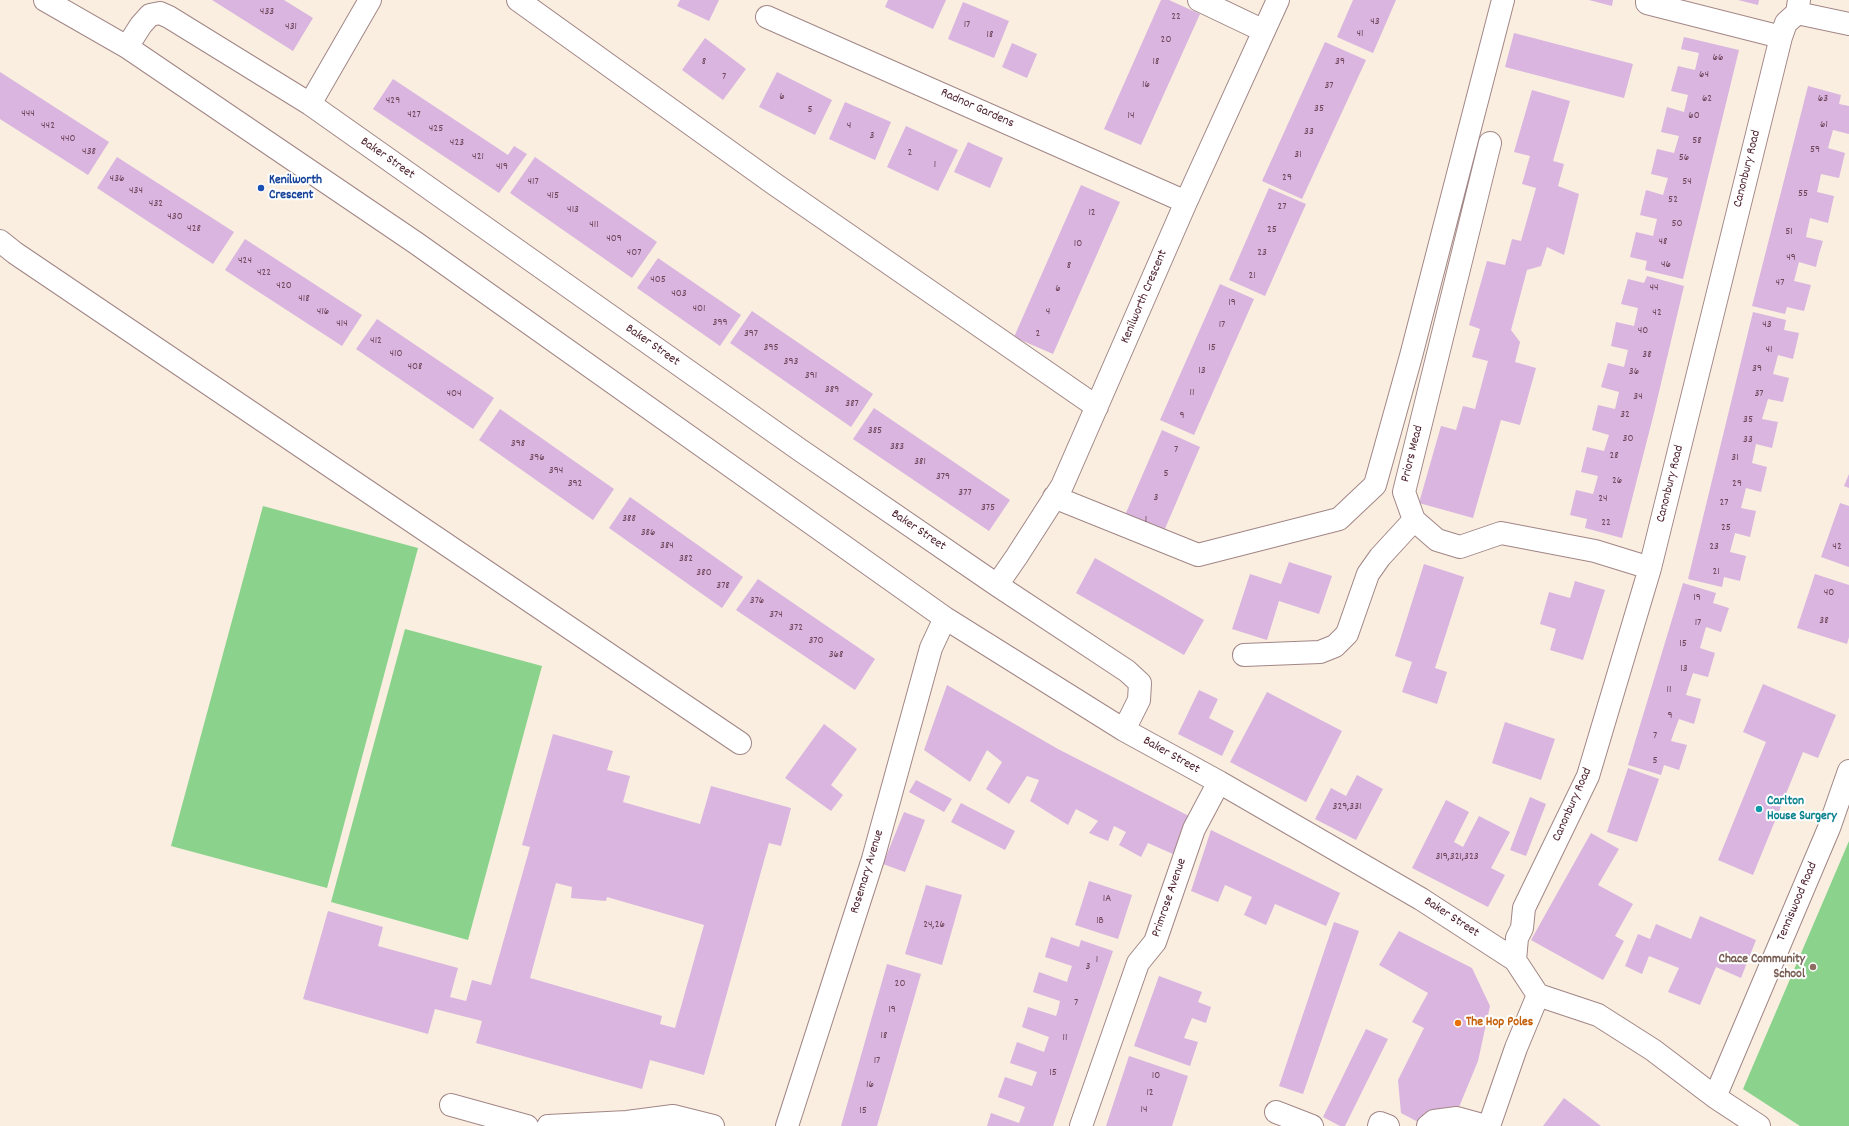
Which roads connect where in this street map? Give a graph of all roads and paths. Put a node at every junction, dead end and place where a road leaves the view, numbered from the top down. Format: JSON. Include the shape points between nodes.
{"nodes":[{"id":1,"x":45,"y":0,"type":"edge"},
{"id":2,"x":370,"y":0,"type":"edge"},
{"id":3,"x":518,"y":0,"type":"edge"},
{"id":4,"x":1199,"y":0,"type":"edge"},
{"id":5,"x":1278,"y":0,"type":"edge"},
{"id":6,"x":1503,"y":0,"type":"edge"},
{"id":7,"x":1647,"y":0,"type":"edge"},
{"id":8,"x":1798,"y":7,"type":"edge"},
{"id":9,"x":767,"y":17,"type":"dead end"},
{"id":10,"x":1849,"y":24,"type":"edge"},
{"id":11,"x":1264,"y":31,"type":"junction"},
{"id":12,"x":1781,"y":37,"type":"junction"},
{"id":13,"x":127,"y":47,"type":"junction"},
{"id":14,"x":310,"y":104,"type":"junction"},
{"id":15,"x":1490,"y":143,"type":"dead end"},
{"id":16,"x":1186,"y":202,"type":"junction"},
{"id":17,"x":0,"y":241,"type":"edge"},
{"id":18,"x":1097,"y":407,"type":"junction"},
{"id":19,"x":1054,"y":497,"type":"junction"},
{"id":20,"x":1414,"y":520,"type":"junction"},
{"id":21,"x":1650,"y":568,"type":"junction"},
{"id":22,"x":997,"y":585,"type":"junction"},
{"id":23,"x":945,"y":618,"type":"junction"},
{"id":24,"x":1244,"y":655,"type":"dead end"},
{"id":25,"x":1124,"y":730,"type":"junction"},
{"id":26,"x":740,"y":743,"type":"dead end"},
{"id":27,"x":1849,"y":771,"type":"edge"},
{"id":28,"x":1219,"y":782,"type":"junction"},
{"id":29,"x":1515,"y":960,"type":"junction"},
{"id":30,"x":1538,"y":995,"type":"junction"},
{"id":31,"x":1715,"y":1097,"type":"junction"},
{"id":32,"x":451,"y":1105,"type":"dead end"},
{"id":33,"x":1276,"y":1112,"type":"dead end"},
{"id":34,"x":527,"y":1126,"type":"edge"},
{"id":35,"x":548,"y":1126,"type":"edge"},
{"id":36,"x":713,"y":1126,"type":"edge"},
{"id":37,"x":788,"y":1126,"type":"edge"},
{"id":38,"x":1081,"y":1126,"type":"edge"},
{"id":39,"x":1312,"y":1126,"type":"edge"},
{"id":40,"x":1379,"y":1126,"type":"edge"},
{"id":41,"x":1388,"y":1126,"type":"edge"},
{"id":42,"x":1428,"y":1126,"type":"edge"},
{"id":43,"x":1486,"y":1126,"type":"edge"},
{"id":44,"x":1489,"y":1126,"type":"edge"},
{"id":45,"x":1759,"y":1126,"type":"edge"}],
"edges":[{"from":1,"to":13,"type":"street","name":"Baker Street"},
{"from":2,"to":14,"type":"street"},
{"from":3,"to":18,"type":"street","via":[[772,183]]},
{"from":4,"to":11,"type":"street"},
{"from":5,"to":11,"type":"street","name":"Kenilworth Crescent"},
{"from":6,"to":19,"type":"street","via":[[1375,485],[1339,519],[1198,555]]},
{"from":7,"to":12,"type":"street","via":[[1647,3]]},
{"from":8,"to":10,"type":"street"},
{"from":8,"to":12,"type":"street","name":"Canonbury Road","via":[[1786,23]]},
{"from":9,"to":16,"type":"street","name":"Radnor Gardens"},
{"from":11,"to":16,"type":"street","name":"Kenilworth Crescent"},
{"from":12,"to":21,"type":"street","name":"Canonbury Road"},
{"from":13,"to":14,"type":"street","name":"Baker Street","via":[[150,15],[160,13],[169,16]]},
{"from":13,"to":23,"type":"street","name":"Baker Street","via":[[416,243]]},
{"from":14,"to":22,"type":"street","name":"Baker Street","via":[[800,450]]},
{"from":15,"to":20,"type":"street","name":"Priors Mead","via":[[1404,492]]},
{"from":16,"to":18,"type":"street","name":"Kenilworth Crescent"},
{"from":17,"to":26,"type":"street"},
{"from":18,"to":19,"type":"street","name":"Kenilworth Crescent","via":[[1062,486]]},
{"from":19,"to":22,"type":"street","name":"Kenilworth Crescent"},
{"from":20,"to":21,"type":"street","name":"Priors Mead","via":[[1437,540],[1460,547],[1501,533],[1595,552]]},
{"from":20,"to":24,"type":"street","via":[[1368,574],[1347,634],[1335,646],[1320,652]]},
{"from":21,"to":29,"type":"street","name":"Canonbury Road","via":[[1588,776],[1524,908]]},
{"from":22,"to":25,"type":"street","name":"Baker Street","via":[[1127,671],[1140,683],[1139,700]]},
{"from":23,"to":25,"type":"street","name":"Baker Street"},
{"from":23,"to":37,"type":"street","name":"Rosemary Avenue","via":[[931,648],[873,859]]},
{"from":25,"to":28,"type":"street","name":"Baker Street"},
{"from":27,"to":31,"type":"street","name":"Tenniswood Road","via":[[1829,828]]},
{"from":28,"to":29,"type":"street","name":"Baker Street","via":[[1421,899]]},
{"from":28,"to":38,"type":"street","name":"Primrose Avenue","via":[[1194,829],[1155,942],[1138,963]]},
{"from":29,"to":30,"type":"street","name":"Baker Street"},
{"from":30,"to":31,"type":"street","via":[[1598,1015],[1653,1050]]},
{"from":30,"to":44,"type":"street","via":[[1516,1048]]},
{"from":31,"to":45,"type":"street"},
{"from":32,"to":34,"type":"street"},
{"from":33,"to":39,"type":"street"},
{"from":35,"to":36,"type":"street","via":[[627,1122],[673,1116]]},
{"from":40,"to":41,"type":"street","via":[[1380,1123]]},
{"from":42,"to":43,"type":"street","via":[[1434,1121],[1457,1118]]}]}
